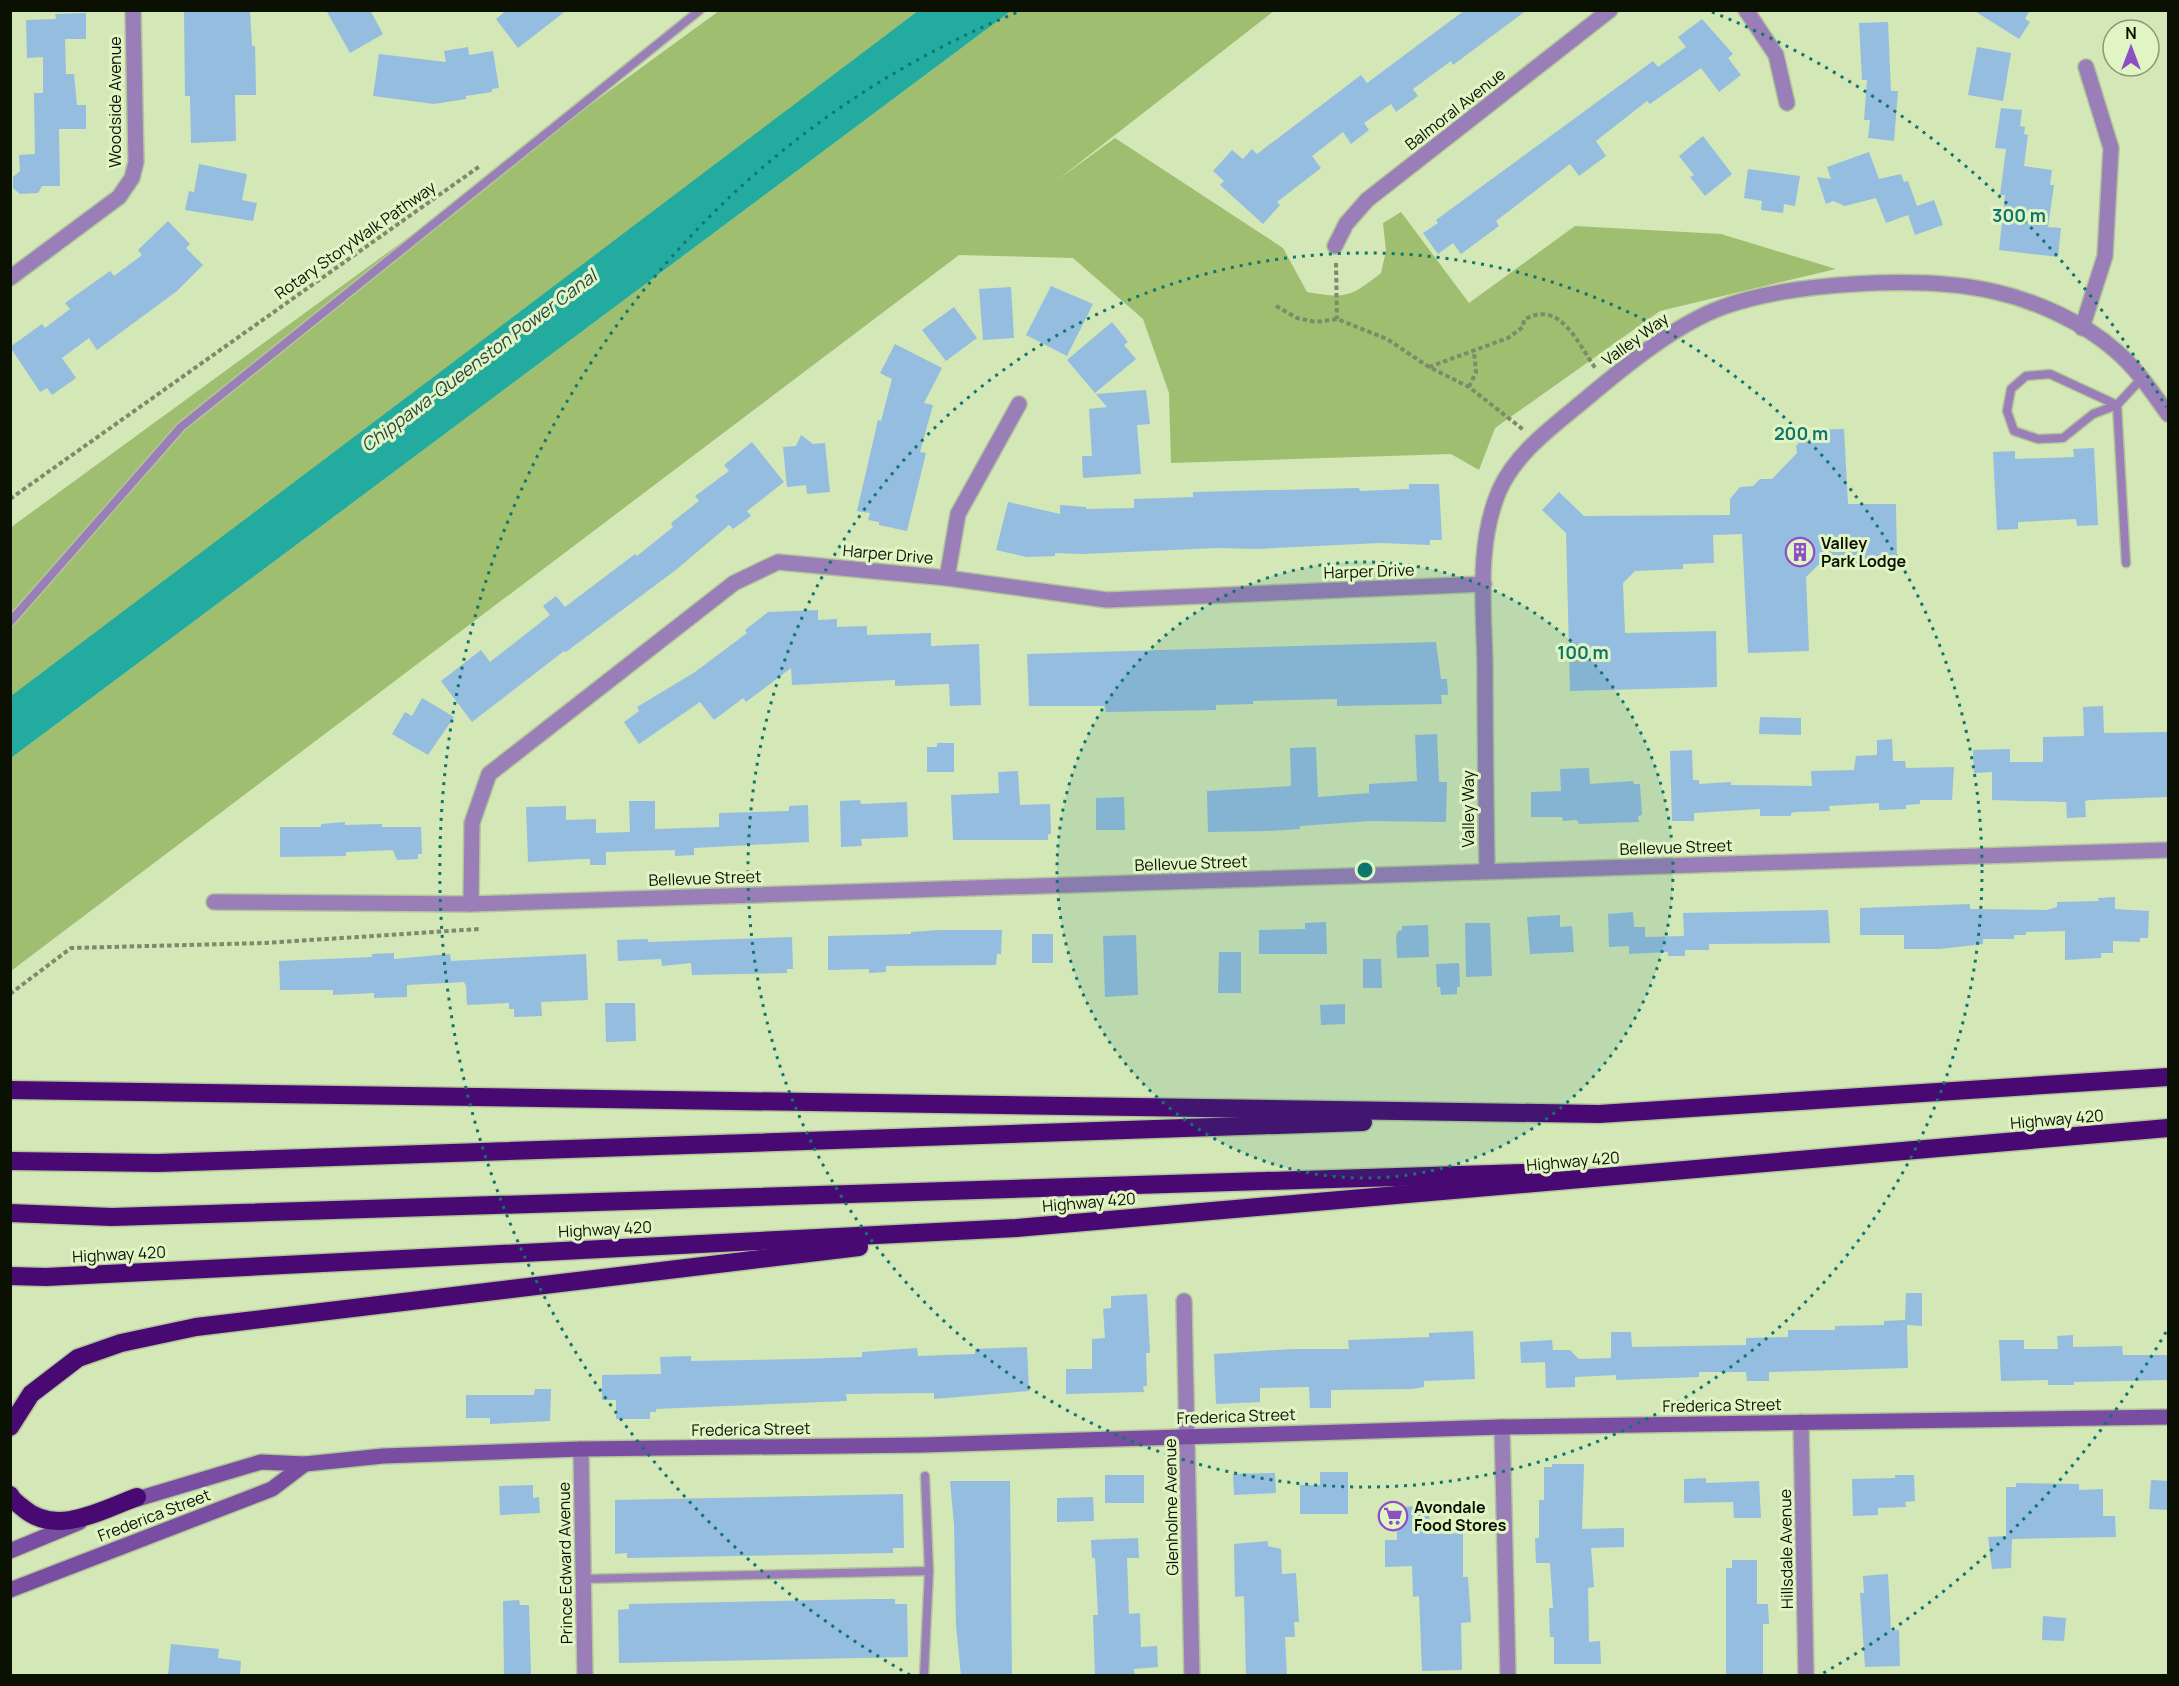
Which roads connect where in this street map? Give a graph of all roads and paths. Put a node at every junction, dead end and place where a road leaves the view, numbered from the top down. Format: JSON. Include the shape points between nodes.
{"nodes":[{"id":1,"x":133,"y":10,"type":"edge"},
{"id":2,"x":700,"y":10,"type":"edge"},
{"id":3,"x":1610,"y":10,"type":"edge"},
{"id":4,"x":1746,"y":10,"type":"edge"},
{"id":5,"x":2086,"y":67,"type":"dead end"},
{"id":6,"x":1787,"y":103,"type":"dead end"},
{"id":7,"x":482,"y":164,"type":"dead end"},
{"id":8,"x":1335,"y":246,"type":"joint"},
{"id":9,"x":10,"y":278,"type":"edge"},
{"id":10,"x":1276,"y":306,"type":"dead end"},
{"id":11,"x":1337,"y":319,"type":"junction"},
{"id":12,"x":2082,"y":328,"type":"junction"},
{"id":13,"x":1474,"y":352,"type":"junction"},
{"id":14,"x":1429,"y":367,"type":"junction"},
{"id":15,"x":2142,"y":378,"type":"junction"},
{"id":16,"x":1606,"y":382,"type":"junction"},
{"id":17,"x":1470,"y":387,"type":"junction"},
{"id":18,"x":1019,"y":404,"type":"dead end"},
{"id":19,"x":2118,"y":405,"type":"junction"},
{"id":20,"x":2169,"y":414,"type":"edge"},
{"id":21,"x":1537,"y":441,"type":"junction"},
{"id":22,"x":10,"y":500,"type":"edge"},
{"id":23,"x":2126,"y":563,"type":"dead end"},
{"id":24,"x":947,"y":578,"type":"junction"},
{"id":25,"x":1484,"y":584,"type":"junction"},
{"id":26,"x":10,"y":622,"type":"edge"},
{"id":27,"x":2169,"y":850,"type":"edge"},
{"id":28,"x":1487,"y":871,"type":"junction"},
{"id":29,"x":214,"y":902,"type":"dead end"},
{"id":30,"x":471,"y":904,"type":"junction"},
{"id":31,"x":480,"y":929,"type":"dead end"},
{"id":32,"x":10,"y":993,"type":"edge"},
{"id":33,"x":2169,"y":1077,"type":"edge"},
{"id":34,"x":10,"y":1090,"type":"edge"},
{"id":35,"x":1599,"y":1114,"type":"junction"},
{"id":36,"x":2169,"y":1128,"type":"edge"},
{"id":37,"x":10,"y":1161,"type":"edge"},
{"id":38,"x":1730,"y":1167,"type":"junction"},
{"id":39,"x":10,"y":1213,"type":"edge"},
{"id":40,"x":1016,"y":1228,"type":"junction"},
{"id":41,"x":10,"y":1276,"type":"edge"},
{"id":42,"x":1184,"y":1301,"type":"dead end"},
{"id":43,"x":2169,"y":1417,"type":"edge"},
{"id":44,"x":1801,"y":1422,"type":"junction"},
{"id":45,"x":10,"y":1427,"type":"edge"},
{"id":46,"x":1502,"y":1427,"type":"junction"},
{"id":47,"x":1187,"y":1435,"type":"junction"},
{"id":48,"x":581,"y":1449,"type":"junction"},
{"id":49,"x":305,"y":1464,"type":"junction"},
{"id":50,"x":925,"y":1476,"type":"dead end"},
{"id":51,"x":10,"y":1495,"type":"edge"},
{"id":52,"x":137,"y":1497,"type":"junction"},
{"id":53,"x":10,"y":1551,"type":"edge"},
{"id":54,"x":929,"y":1571,"type":"junction"},
{"id":55,"x":584,"y":1579,"type":"junction"},
{"id":56,"x":10,"y":1590,"type":"edge"},
{"id":57,"x":585,"y":1676,"type":"edge"},
{"id":58,"x":924,"y":1676,"type":"edge"},
{"id":59,"x":1192,"y":1676,"type":"edge"},
{"id":60,"x":1508,"y":1676,"type":"edge"},
{"id":61,"x":1806,"y":1676,"type":"edge"}],
"edges":[{"from":1,"to":9,"type":"street","name":"Woodside Avenue","via":[[136,162],[132,178],[119,197]]},
{"from":2,"to":26,"type":"lane","via":[[181,427]]},
{"from":3,"to":8,"type":"street","name":"Balmoral Avenue","via":[[1366,200],[1346,224]]},
{"from":4,"to":6,"type":"street","via":[[1776,55]]},
{"from":5,"to":12,"type":"street","via":[[2111,148],[2105,256]]},
{"from":7,"to":22,"type":"path","name":"Rotary StoryWalk Pathway"},
{"from":8,"to":11,"type":"path"},
{"from":10,"to":11,"type":"path","via":[[1285,314],[1316,322]]},
{"from":11,"to":14,"type":"path","via":[[1387,339]]},
{"from":12,"to":15,"type":"street","name":"Valley Way","via":[[2115,350]]},
{"from":12,"to":16,"type":"street","name":"Valley Way","via":[[2039,306],[1997,292],[1960,286],[1828,286],[1761,296],[1722,307],[1688,323]]},
{"from":13,"to":14,"type":"path"},
{"from":13,"to":16,"type":"path","via":[[1518,332],[1524,320],[1533,314],[1546,312],[1558,317]]},
{"from":13,"to":17,"type":"path","via":[[1476,372]]},
{"from":14,"to":17,"type":"path"},
{"from":15,"to":19,"type":"lane"},
{"from":15,"to":20,"type":"street","name":"Valley Way"},
{"from":16,"to":21,"type":"street","name":"Valley Way"},
{"from":17,"to":21,"type":"path"},
{"from":18,"to":24,"type":"street","via":[[958,514]]},
{"from":19,"to":19,"type":"lane","via":[[2050,374],[2026,376],[2011,389],[2007,411],[2013,431],[2038,439],[2063,438],[2093,414]]},
{"from":19,"to":23,"type":"lane"},
{"from":21,"to":25,"type":"street","name":"Valley Way","via":[[1512,468],[1499,492],[1485,551]]},
{"from":24,"to":25,"type":"street","name":"Harper Drive","via":[[1107,600]]},
{"from":24,"to":30,"type":"street","name":"Harper Drive","via":[[778,562],[734,583],[489,774],[472,824]]},
{"from":25,"to":28,"type":"street","name":"Valley Way"},
{"from":27,"to":28,"type":"street","name":"Bellevue Street"},
{"from":28,"to":30,"type":"street","name":"Bellevue Street"},
{"from":29,"to":30,"type":"street","name":"Bellevue Street"},
{"from":31,"to":32,"type":"path","via":[[265,943],[71,948]]},
{"from":33,"to":35,"type":"highway","name":"Highway 420"},
{"from":34,"to":35,"type":"highway","name":"Highway 420"},
{"from":35,"to":37,"type":"highway","via":[[158,1163]]},
{"from":36,"to":38,"type":"highway","name":"Highway 420"},
{"from":38,"to":39,"type":"highway","via":[[112,1217]]},
{"from":38,"to":40,"type":"highway","name":"Highway 420"},
{"from":40,"to":41,"type":"highway","name":"Highway 420"},
{"from":40,"to":45,"type":"highway","via":[[196,1327],[121,1343],[78,1358],[31,1394]]},
{"from":42,"to":47,"type":"street","name":"Glenholme Avenue"},
{"from":43,"to":44,"type":"street","name":"Frederica Street"},
{"from":44,"to":46,"type":"street","name":"Frederica Street"},
{"from":44,"to":61,"type":"street","name":"Hillsdale Avenue"},
{"from":46,"to":47,"type":"street","name":"Frederica Street"},
{"from":46,"to":60,"type":"street"},
{"from":47,"to":48,"type":"street","name":"Frederica Street","via":[[924,1445]]},
{"from":47,"to":59,"type":"street","name":"Glenholme Avenue"},
{"from":48,"to":49,"type":"street","name":"Frederica Street","via":[[384,1456]]},
{"from":48,"to":55,"type":"street","name":"Prince Edward Avenue"},
{"from":49,"to":52,"type":"street","name":"Frederica Street","via":[[261,1462]]},
{"from":49,"to":56,"type":"street","name":"Frederica Street","via":[[272,1489]]},
{"from":50,"to":54,"type":"lane"},
{"from":51,"to":52,"type":"highway","via":[[40,1521],[56,1522],[77,1519]]},
{"from":52,"to":53,"type":"street","name":"Frederica Street"},
{"from":54,"to":55,"type":"lane"},
{"from":54,"to":58,"type":"lane"},
{"from":55,"to":57,"type":"street","name":"Prince Edward Avenue"}]}
